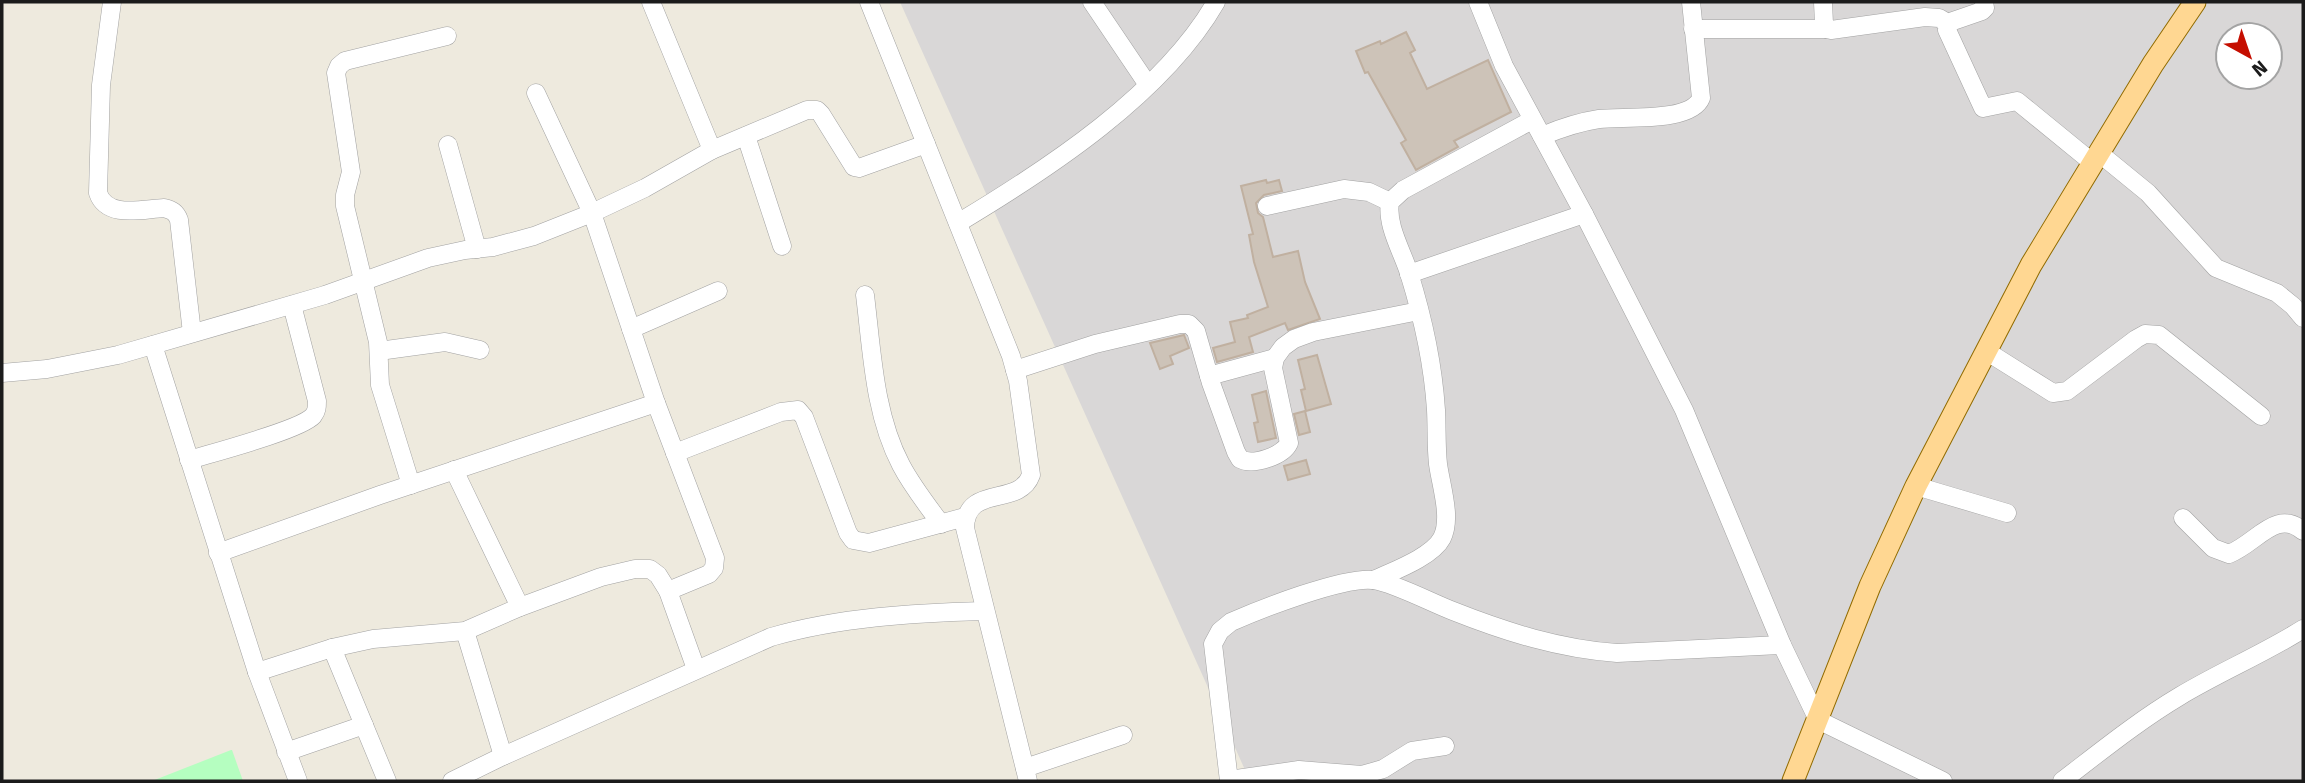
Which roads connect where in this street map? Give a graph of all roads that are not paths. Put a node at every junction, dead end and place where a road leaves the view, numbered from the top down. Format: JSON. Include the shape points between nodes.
{"nodes":[{"id":1,"x":112,"y":2,"type":"edge"},
{"id":2,"x":651,"y":2,"type":"edge"},
{"id":3,"x":869,"y":2,"type":"edge"},
{"id":4,"x":1092,"y":2,"type":"edge"},
{"id":5,"x":1216,"y":2,"type":"edge"},
{"id":6,"x":1478,"y":2,"type":"edge"},
{"id":7,"x":1691,"y":2,"type":"edge"},
{"id":8,"x":1823,"y":2,"type":"edge"},
{"id":9,"x":1984,"y":2,"type":"edge"},
{"id":10,"x":2195,"y":2,"type":"edge"},
{"id":11,"x":1949,"y":24,"type":"junction"},
{"id":12,"x":1693,"y":29,"type":"junction"},
{"id":13,"x":1826,"y":29,"type":"junction"},
{"id":14,"x":447,"y":36,"type":"dead end"},
{"id":15,"x":1148,"y":85,"type":"junction"},
{"id":16,"x":537,"y":93,"type":"dead end"},
{"id":17,"x":1532,"y":120,"type":"junction"},
{"id":18,"x":746,"y":136,"type":"junction"},
{"id":19,"x":1542,"y":136,"type":"junction"},
{"id":20,"x":926,"y":144,"type":"junction"},
{"id":21,"x":448,"y":145,"type":"dead end"},
{"id":22,"x":712,"y":150,"type":"junction"},
{"id":23,"x":2096,"y":158,"type":"junction"},
{"id":24,"x":1390,"y":202,"type":"junction"},
{"id":25,"x":1267,"y":206,"type":"dead end"},
{"id":26,"x":592,"y":213,"type":"junction"},
{"id":27,"x":1584,"y":214,"type":"junction"},
{"id":28,"x":958,"y":223,"type":"junction"},
{"id":29,"x":782,"y":246,"type":"dead end"},
{"id":30,"x":477,"y":249,"type":"junction"},
{"id":31,"x":1409,"y":274,"type":"junction"},
{"id":32,"x":363,"y":281,"type":"junction"},
{"id":33,"x":718,"y":291,"type":"dead end"},
{"id":34,"x":865,"y":295,"type":"dead end"},
{"id":35,"x":292,"y":305,"type":"junction"},
{"id":36,"x":1419,"y":311,"type":"junction"},
{"id":37,"x":2303,"y":318,"type":"edge"},
{"id":38,"x":631,"y":329,"type":"junction"},
{"id":39,"x":192,"y":333,"type":"junction"},
{"id":40,"x":153,"y":345,"type":"junction"},
{"id":41,"x":480,"y":350,"type":"dead end"},
{"id":42,"x":379,"y":351,"type":"junction"},
{"id":43,"x":1986,"y":351,"type":"junction"},
{"id":44,"x":1275,"y":358,"type":"junction"},
{"id":45,"x":1015,"y":370,"type":"junction"},
{"id":46,"x":2,"y":373,"type":"edge"},
{"id":47,"x":1209,"y":376,"type":"junction"},
{"id":48,"x":656,"y":403,"type":"junction"},
{"id":49,"x":2261,"y":416,"type":"dead end"},
{"id":50,"x":675,"y":453,"type":"junction"},
{"id":51,"x":189,"y":460,"type":"junction"},
{"id":52,"x":454,"y":470,"type":"junction"},
{"id":53,"x":411,"y":485,"type":"junction"},
{"id":54,"x":1916,"y":486,"type":"junction"},
{"id":55,"x":2007,"y":513,"type":"dead end"},
{"id":56,"x":965,"y":517,"type":"junction"},
{"id":57,"x":2183,"y":517,"type":"dead end"},
{"id":58,"x":941,"y":524,"type":"junction"},
{"id":59,"x":2302,"y":529,"type":"edge"},
{"id":60,"x":219,"y":554,"type":"junction"},
{"id":61,"x":1374,"y":580,"type":"junction"},
{"id":62,"x":668,"y":591,"type":"junction"},
{"id":63,"x":520,"y":607,"type":"junction"},
{"id":64,"x":984,"y":611,"type":"junction"},
{"id":65,"x":2303,"y":629,"type":"edge"},
{"id":66,"x":465,"y":631,"type":"junction"},
{"id":67,"x":1782,"y":645,"type":"junction"},
{"id":68,"x":332,"y":648,"type":"junction"},
{"id":69,"x":696,"y":669,"type":"junction"},
{"id":70,"x":257,"y":672,"type":"junction"},
{"id":71,"x":1818,"y":720,"type":"junction"},
{"id":72,"x":364,"y":725,"type":"junction"},
{"id":73,"x":1122,"y":735,"type":"dead end"},
{"id":74,"x":1445,"y":746,"type":"dead end"},
{"id":75,"x":286,"y":752,"type":"junction"},
{"id":76,"x":503,"y":756,"type":"junction"},
{"id":77,"x":1027,"y":775,"type":"edge"},
{"id":78,"x":1229,"y":780,"type":"edge"},
{"id":79,"x":298,"y":781,"type":"edge"},
{"id":80,"x":387,"y":781,"type":"edge"},
{"id":81,"x":452,"y":781,"type":"edge"},
{"id":82,"x":1793,"y":781,"type":"edge"},
{"id":83,"x":1943,"y":781,"type":"edge"},
{"id":84,"x":2062,"y":781,"type":"edge"}],
"edges":[{"from":1,"to":39,"type":"street","via":[[102,85],[98,193],[114,210],[164,208],[177,214]]},
{"from":2,"to":22,"type":"street"},
{"from":3,"to":20,"type":"street"},
{"from":4,"to":15,"type":"street"},
{"from":5,"to":15,"type":"street","via":[[1203,26]]},
{"from":6,"to":17,"type":"street"},
{"from":7,"to":12,"type":"street"},
{"from":8,"to":13,"type":"street"},
{"from":9,"to":11,"type":"street","via":[[1982,11]]},
{"from":10,"to":23,"type":"main road"},
{"from":11,"to":13,"type":"street","via":[[1925,17]]},
{"from":11,"to":23,"type":"street","via":[[1947,30],[1983,108],[2017,101]]},
{"from":12,"to":13,"type":"street"},
{"from":12,"to":19,"type":"street","via":[[1701,98],[1693,109],[1591,121]]},
{"from":14,"to":32,"type":"street","via":[[345,61],[336,73],[351,172],[345,206]]},
{"from":15,"to":28,"type":"street","via":[[1019,186]]},
{"from":16,"to":26,"type":"street"},
{"from":17,"to":19,"type":"street"},
{"from":17,"to":24,"type":"street","via":[[1403,190]]},
{"from":18,"to":20,"type":"street","via":[[813,110],[821,114],[854,167]]},
{"from":18,"to":22,"type":"street"},
{"from":18,"to":29,"type":"street"},
{"from":19,"to":27,"type":"street"},
{"from":20,"to":28,"type":"street"},
{"from":21,"to":30,"type":"street"},
{"from":22,"to":26,"type":"street"},
{"from":23,"to":37,"type":"street","via":[[2148,193],[2216,268],[2277,293]]},
{"from":23,"to":43,"type":"main road"},
{"from":24,"to":25,"type":"street","via":[[1369,192],[1344,189]]},
{"from":24,"to":31,"type":"street","via":[[1388,215]]},
{"from":26,"to":30,"type":"street","via":[[534,236]]},
{"from":26,"to":38,"type":"street"},
{"from":27,"to":31,"type":"street"},
{"from":27,"to":67,"type":"street","via":[[1684,411]]},
{"from":28,"to":45,"type":"street"},
{"from":30,"to":32,"type":"street","via":[[428,258]]},
{"from":31,"to":36,"type":"street"},
{"from":32,"to":35,"type":"street"},
{"from":32,"to":42,"type":"street"},
{"from":33,"to":38,"type":"street"},
{"from":34,"to":58,"type":"street","via":[[874,370],[891,440],[900,464]]},
{"from":35,"to":39,"type":"street"},
{"from":35,"to":51,"type":"street","via":[[318,409],[297,426]]},
{"from":36,"to":44,"type":"street","via":[[1313,332],[1294,339]]},
{"from":36,"to":61,"type":"street","via":[[1436,409],[1444,535],[1429,552]]},
{"from":38,"to":48,"type":"street"},
{"from":39,"to":40,"type":"street"},
{"from":40,"to":46,"type":"street","via":[[85,363]]},
{"from":40,"to":51,"type":"street"},
{"from":41,"to":42,"type":"street","via":[[445,342]]},
{"from":42,"to":53,"type":"street","via":[[386,410]]},
{"from":43,"to":49,"type":"street","via":[[2053,393],[2078,384],[2145,334],[2159,335]]},
{"from":43,"to":54,"type":"main road"},
{"from":44,"to":47,"type":"street"},
{"from":44,"to":47,"type":"street","via":[[1273,368],[1289,443],[1279,454],[1249,462],[1240,459]]},
{"from":45,"to":47,"type":"street","via":[[1095,344],[1185,323],[1196,331]]},
{"from":45,"to":56,"type":"street","via":[[1031,475],[1019,490],[976,503]]},
{"from":48,"to":50,"type":"street"},
{"from":48,"to":52,"type":"street"},
{"from":50,"to":58,"type":"street","via":[[781,412],[798,410],[853,540],[869,543]]},
{"from":50,"to":62,"type":"street","via":[[716,564],[709,574]]},
{"from":51,"to":60,"type":"street"},
{"from":52,"to":53,"type":"street"},
{"from":52,"to":63,"type":"street"},
{"from":53,"to":60,"type":"street"},
{"from":54,"to":55,"type":"street"},
{"from":54,"to":71,"type":"main road","via":[[1870,586]]},
{"from":56,"to":58,"type":"street"},
{"from":56,"to":64,"type":"street"},
{"from":57,"to":59,"type":"street","via":[[2213,548],[2229,554],[2283,522]]},
{"from":60,"to":70,"type":"street"},
{"from":61,"to":67,"type":"street","via":[[1493,627],[1591,651]]},
{"from":61,"to":78,"type":"street","via":[[1334,585],[1246,615],[1220,631],[1213,644]]},
{"from":62,"to":63,"type":"street","via":[[650,569],[635,569]]},
{"from":62,"to":69,"type":"street"},
{"from":63,"to":66,"type":"street"},
{"from":64,"to":69,"type":"street","via":[[922,613],[796,630]]},
{"from":64,"to":77,"type":"street"},
{"from":65,"to":84,"type":"street","via":[[2180,696]]},
{"from":66,"to":68,"type":"street","via":[[398,635]]},
{"from":66,"to":76,"type":"street"},
{"from":67,"to":71,"type":"street"},
{"from":68,"to":70,"type":"street"},
{"from":68,"to":72,"type":"street"},
{"from":69,"to":76,"type":"street"},
{"from":70,"to":75,"type":"street"},
{"from":71,"to":82,"type":"main road"},
{"from":71,"to":83,"type":"street"},
{"from":72,"to":75,"type":"street"},
{"from":72,"to":80,"type":"street"},
{"from":73,"to":77,"type":"street"},
{"from":74,"to":78,"type":"street","via":[[1412,751],[1383,769],[1362,775],[1299,770]]},
{"from":75,"to":79,"type":"street"},
{"from":76,"to":81,"type":"street"}]}
